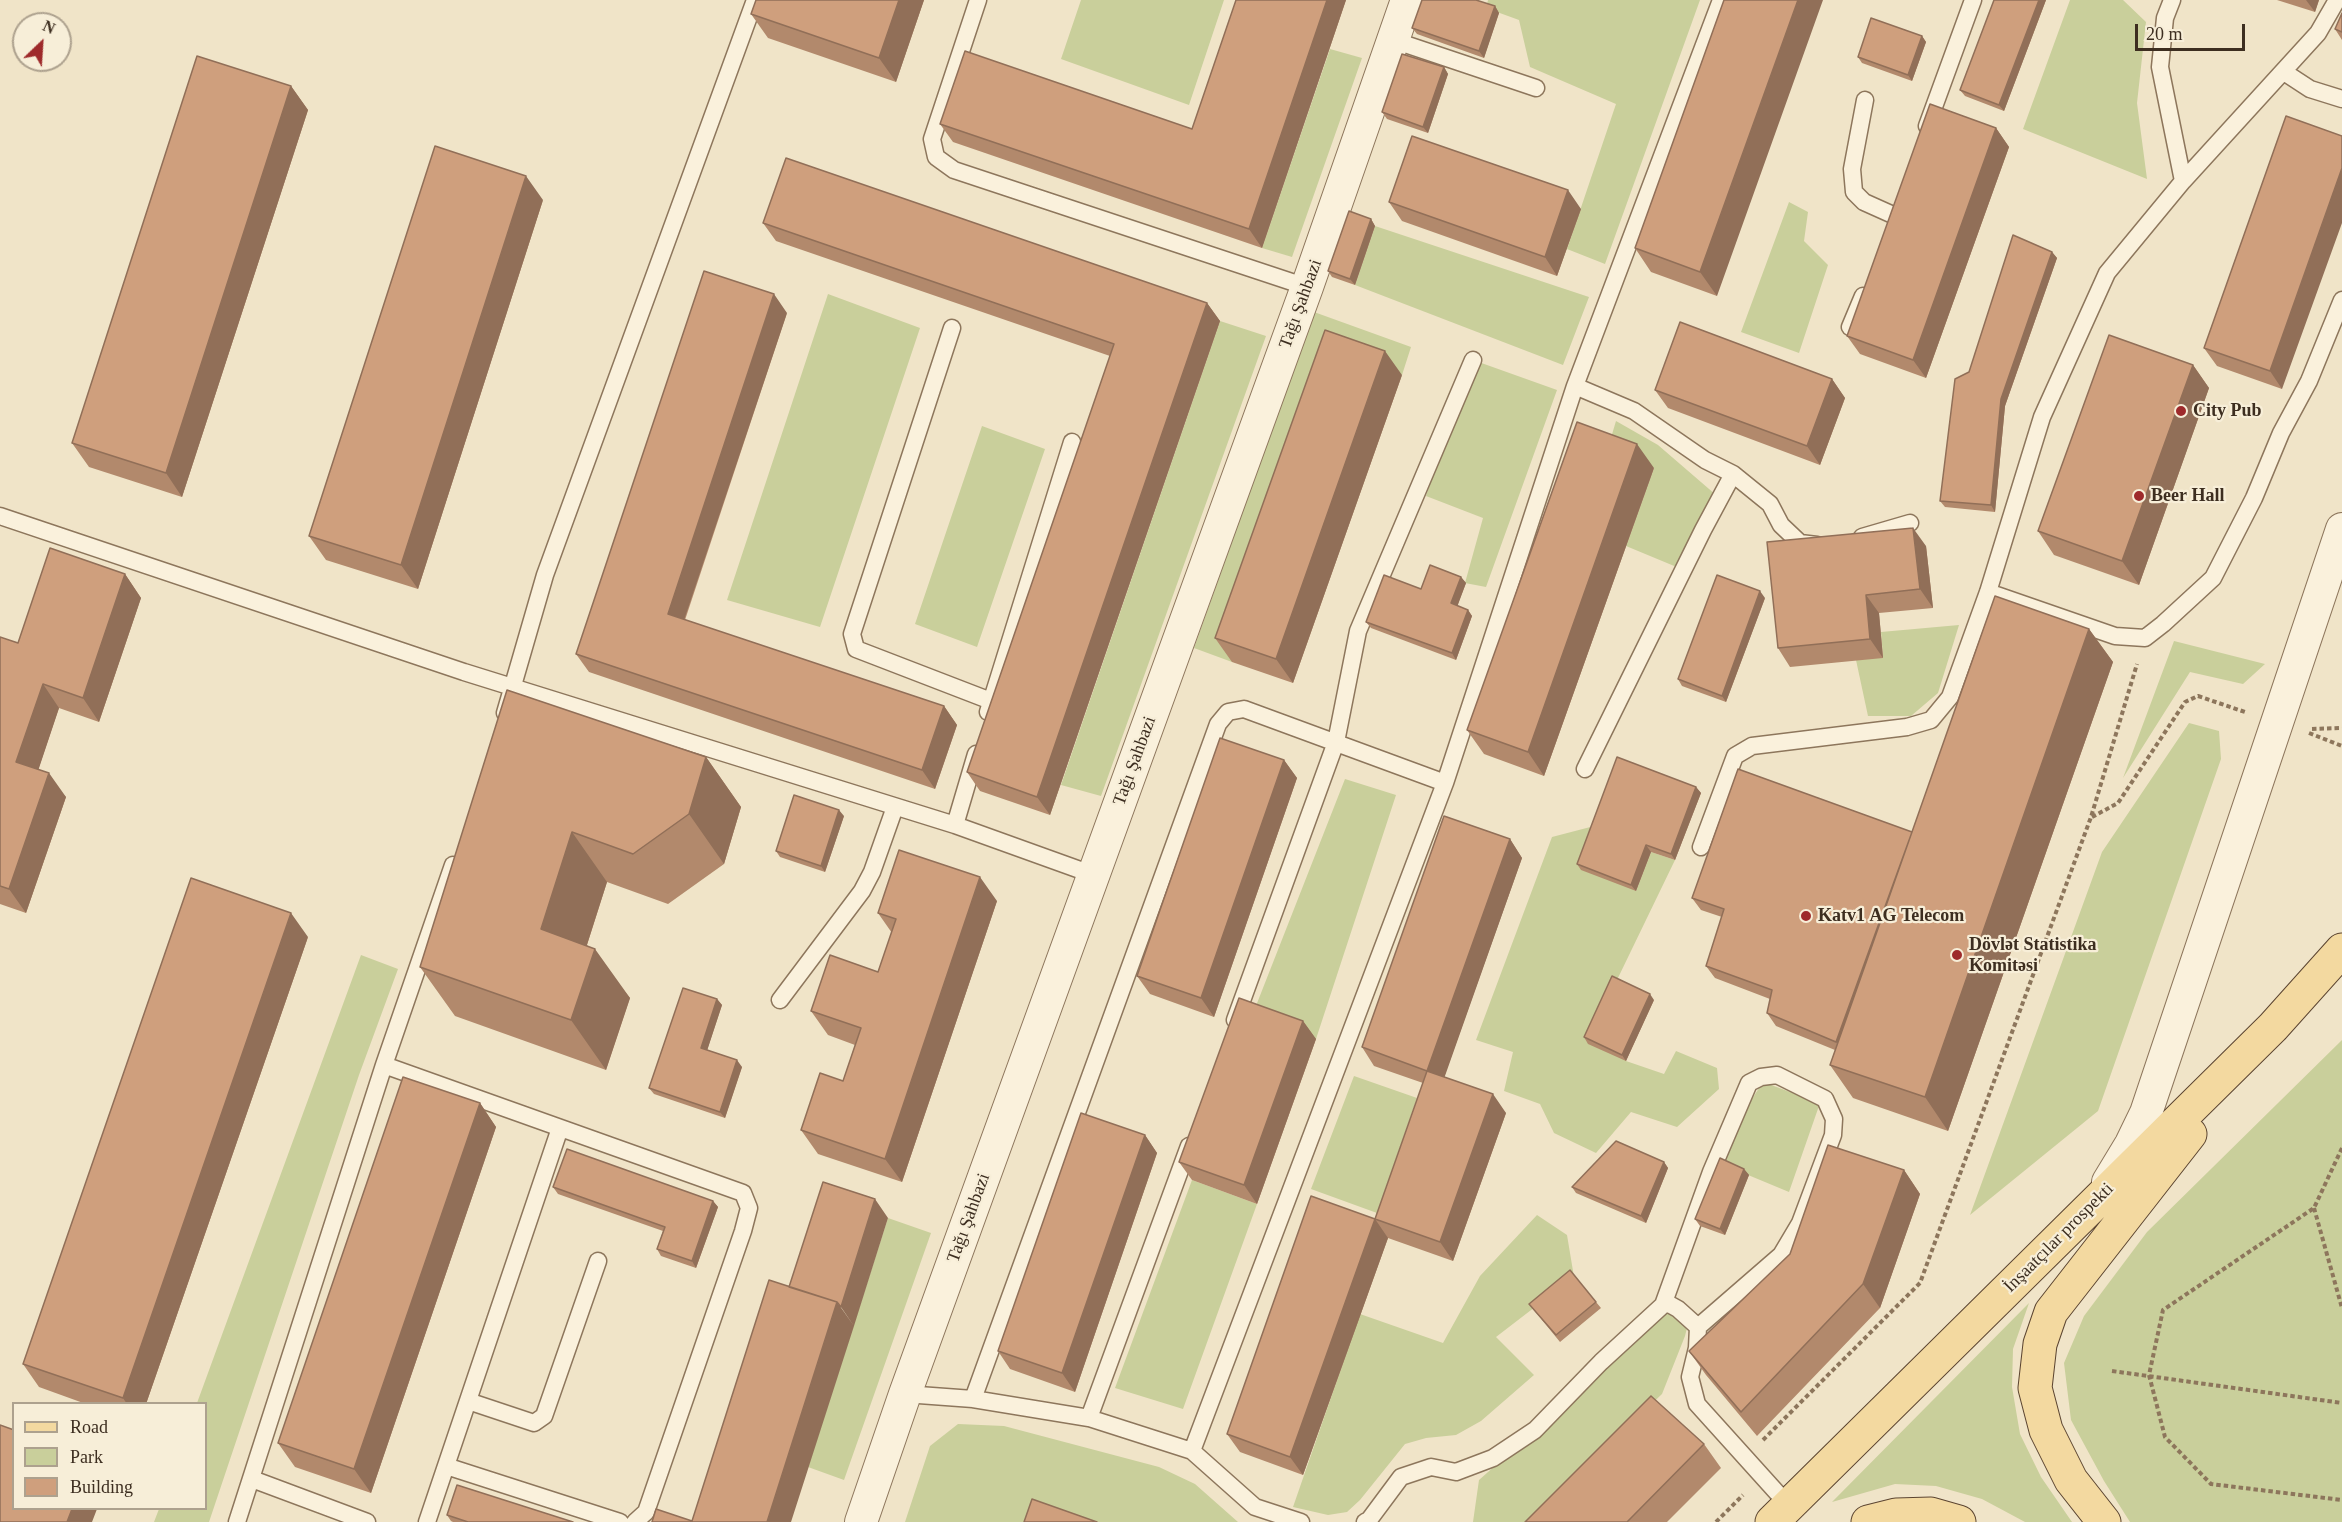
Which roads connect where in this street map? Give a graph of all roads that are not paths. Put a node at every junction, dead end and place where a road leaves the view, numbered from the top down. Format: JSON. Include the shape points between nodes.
{"nodes":[{"id":1,"x":755,"y":0,"type":"edge"},
{"id":2,"x":978,"y":0,"type":"edge"},
{"id":3,"x":1407,"y":0,"type":"edge"},
{"id":4,"x":1721,"y":0,"type":"edge"},
{"id":5,"x":1973,"y":0,"type":"edge"},
{"id":6,"x":2172,"y":0,"type":"edge"},
{"id":7,"x":2337,"y":0,"type":"edge"},
{"id":8,"x":1393,"y":40,"type":"junction"},
{"id":9,"x":2284,"y":72,"type":"junction"},
{"id":10,"x":1536,"y":88,"type":"dead end"},
{"id":11,"x":2342,"y":99,"type":"edge"},
{"id":12,"x":1865,"y":100,"type":"dead end"},
{"id":13,"x":1923,"y":137,"type":"edge"},
{"id":14,"x":2183,"y":181,"type":"junction"},
{"id":15,"x":1893,"y":215,"type":"edge"},
{"id":16,"x":1868,"y":281,"type":"edge"},
{"id":17,"x":1307,"y":287,"type":"junction"},
{"id":18,"x":2342,"y":300,"type":"edge"},
{"id":19,"x":1850,"y":327,"type":"edge"},
{"id":20,"x":952,"y":328,"type":"dead end"},
{"id":21,"x":1473,"y":360,"type":"dead end"},
{"id":22,"x":1575,"y":386,"type":"junction"},
{"id":23,"x":1072,"y":442,"type":"dead end"},
{"id":24,"x":1733,"y":474,"type":"junction"},
{"id":25,"x":0,"y":516,"type":"edge"},
{"id":26,"x":1910,"y":523,"type":"dead end"},
{"id":27,"x":2342,"y":539,"type":"edge"},
{"id":28,"x":1988,"y":592,"type":"junction"},
{"id":29,"x":514,"y":686,"type":"junction"},
{"id":30,"x":991,"y":701,"type":"junction"},
{"id":31,"x":499,"y":731,"type":"edge"},
{"id":32,"x":1336,"y":742,"type":"junction"},
{"id":33,"x":1585,"y":769,"type":"dead end"},
{"id":34,"x":1445,"y":783,"type":"junction"},
{"id":35,"x":895,"y":807,"type":"junction"},
{"id":36,"x":955,"y":825,"type":"junction"},
{"id":37,"x":1701,"y":847,"type":"dead end"},
{"id":38,"x":457,"y":854,"type":"edge"},
{"id":39,"x":1094,"y":875,"type":"junction"},
{"id":40,"x":2342,"y":950,"type":"edge"},
{"id":41,"x":2342,"y":978,"type":"edge"},
{"id":42,"x":780,"y":1000,"type":"dead end"},
{"id":43,"x":2273,"y":1027,"type":"junction"},
{"id":44,"x":1231,"y":1030,"type":"edge"},
{"id":45,"x":384,"y":1065,"type":"junction"},
{"id":46,"x":560,"y":1128,"type":"junction"},
{"id":47,"x":1194,"y":1130,"type":"edge"},
{"id":48,"x":2095,"y":1203,"type":"junction"},
{"id":49,"x":598,"y":1261,"type":"dead end"},
{"id":50,"x":1662,"y":1305,"type":"junction"},
{"id":51,"x":1698,"y":1327,"type":"junction"},
{"id":52,"x":905,"y":1394,"type":"junction"},
{"id":53,"x":973,"y":1399,"type":"junction"},
{"id":54,"x":468,"y":1401,"type":"junction"},
{"id":55,"x":1089,"y":1419,"type":"junction"},
{"id":56,"x":1192,"y":1451,"type":"junction"},
{"id":57,"x":446,"y":1466,"type":"junction"},
{"id":58,"x":252,"y":1479,"type":"junction"},
{"id":59,"x":1780,"y":1514,"type":"edge"},
{"id":60,"x":237,"y":1522,"type":"edge"},
{"id":61,"x":367,"y":1522,"type":"edge"},
{"id":62,"x":427,"y":1522,"type":"edge"},
{"id":63,"x":620,"y":1522,"type":"edge"},
{"id":64,"x":635,"y":1522,"type":"edge"},
{"id":65,"x":861,"y":1522,"type":"edge"},
{"id":66,"x":1301,"y":1522,"type":"edge"},
{"id":67,"x":1365,"y":1522,"type":"edge"},
{"id":68,"x":1868,"y":1522,"type":"edge"},
{"id":69,"x":1959,"y":1522,"type":"edge"},
{"id":70,"x":2104,"y":1522,"type":"edge"}],
"edges":[{"from":1,"to":29,"type":"lane","via":[[545,575]]},
{"from":2,"to":17,"type":"lane","via":[[932,139],[936,157],[954,170]]},
{"from":3,"to":8,"type":"street","name":"Tağı Şahbazi"},
{"from":4,"to":22,"type":"lane"},
{"from":5,"to":13,"type":"lane"},
{"from":6,"to":14,"type":"lane","via":[[2165,18],[2160,67]]},
{"from":7,"to":9,"type":"lane","via":[[2318,33]]},
{"from":8,"to":10,"type":"lane"},
{"from":8,"to":17,"type":"street","name":"Tağı Şahbazi"},
{"from":9,"to":11,"type":"lane","via":[[2310,89]]},
{"from":9,"to":14,"type":"lane"},
{"from":12,"to":15,"type":"lane","via":[[1852,169],[1854,192],[1864,202]]},
{"from":14,"to":28,"type":"lane","via":[[2107,273],[2042,417]]},
{"from":16,"to":19,"type":"lane"},
{"from":17,"to":39,"type":"street","name":"Tağı Şahbazi"},
{"from":18,"to":28,"type":"lane","via":[[2309,381],[2213,578],[2163,624],[2145,638],[2115,636]]},
{"from":20,"to":30,"type":"lane","via":[[852,634],[855,649]]},
{"from":21,"to":32,"type":"lane","via":[[1358,631]]},
{"from":22,"to":24,"type":"lane","via":[[1634,411],[1705,460]]},
{"from":22,"to":34,"type":"lane"},
{"from":23,"to":30,"type":"lane"},
{"from":24,"to":26,"type":"lane","via":[[1770,504],[1781,525],[1800,543],[1836,545]]},
{"from":24,"to":33,"type":"lane"},
{"from":25,"to":29,"type":"lane"},
{"from":27,"to":48,"type":"street","via":[[2286,725],[2146,1113]]},
{"from":28,"to":37,"type":"lane","via":[[1950,698],[1931,720],[1907,727],[1752,746],[1735,756]]},
{"from":29,"to":31,"type":"lane"},
{"from":29,"to":35,"type":"lane"},
{"from":30,"to":36,"type":"lane"},
{"from":32,"to":34,"type":"lane"},
{"from":32,"to":44,"type":"lane"},
{"from":32,"to":53,"type":"lane","via":[[1244,709],[1228,712],[1218,724]]},
{"from":34,"to":56,"type":"lane"},
{"from":35,"to":36,"type":"lane"},
{"from":35,"to":42,"type":"lane","via":[[862,891]]},
{"from":36,"to":39,"type":"lane"},
{"from":38,"to":45,"type":"lane"},
{"from":39,"to":52,"type":"street","name":"Tağı Şahbazi"},
{"from":40,"to":43,"type":"main road","name":"İnşaatçılar prospekti"},
{"from":41,"to":43,"type":"main road"},
{"from":43,"to":48,"type":"main road","name":"İnşaatçılar prospekti"},
{"from":43,"to":70,"type":"main road","via":[[2050,1312],[2040,1344],[2035,1388],[2046,1430],[2071,1480]]},
{"from":45,"to":46,"type":"lane"},
{"from":45,"to":58,"type":"lane"},
{"from":46,"to":54,"type":"lane"},
{"from":46,"to":64,"type":"lane","via":[[743,1193],[749,1208],[646,1512]]},
{"from":47,"to":55,"type":"lane"},
{"from":48,"to":59,"type":"main road","name":"İnşaatçılar prospekti"},
{"from":49,"to":54,"type":"lane","via":[[544,1416],[534,1423]]},
{"from":50,"to":51,"type":"lane","via":[[1678,1308]]},
{"from":50,"to":51,"type":"lane","via":[[1749,1083],[1777,1075],[1825,1099],[1834,1119],[1833,1136],[1800,1223],[1781,1255]]},
{"from":50,"to":67,"type":"lane","via":[[1535,1430],[1493,1458],[1456,1472],[1431,1467],[1401,1477]]},
{"from":51,"to":59,"type":"lane","via":[[1690,1377],[1697,1404],[1753,1467]]},
{"from":52,"to":53,"type":"lane"},
{"from":52,"to":65,"type":"street","name":"Tağı Şahbazi"},
{"from":53,"to":55,"type":"lane"},
{"from":54,"to":57,"type":"lane"},
{"from":55,"to":56,"type":"lane"},
{"from":56,"to":66,"type":"lane","via":[[1254,1506]]},
{"from":57,"to":62,"type":"lane"},
{"from":57,"to":63,"type":"lane"},
{"from":58,"to":60,"type":"lane"},
{"from":58,"to":61,"type":"lane"},
{"from":68,"to":69,"type":"main road","via":[[1896,1515],[1931,1514]]}]}
